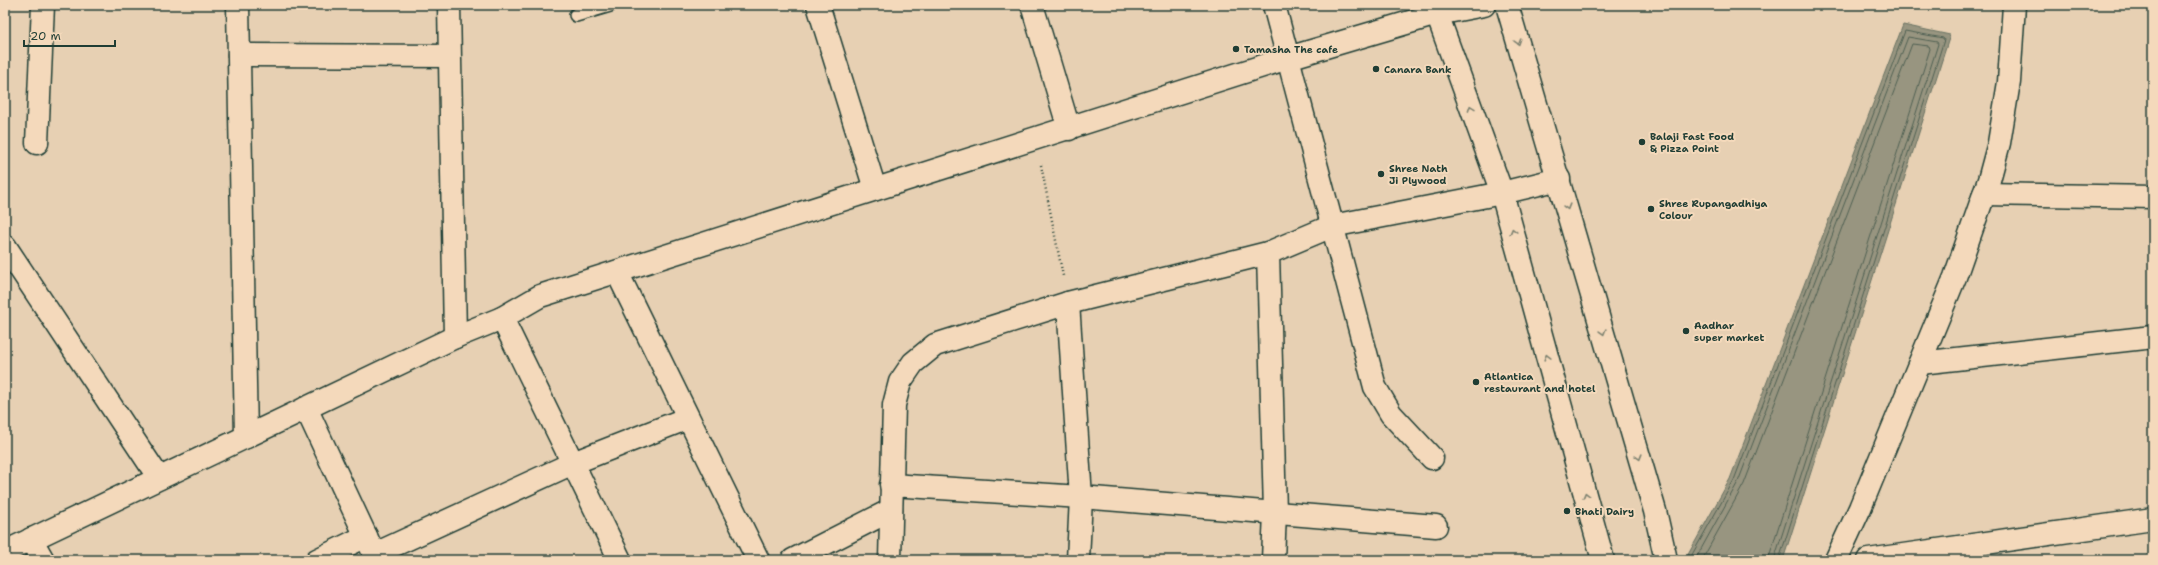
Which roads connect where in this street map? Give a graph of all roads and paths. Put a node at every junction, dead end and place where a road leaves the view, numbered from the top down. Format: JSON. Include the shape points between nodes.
{"nodes":[{"id":1,"x":43,"y":5,"type":"edge"},
{"id":2,"x":238,"y":5,"type":"edge"},
{"id":3,"x":449,"y":5,"type":"edge"},
{"id":4,"x":610,"y":5,"type":"edge"},
{"id":5,"x":818,"y":5,"type":"edge"},
{"id":6,"x":1032,"y":5,"type":"edge"},
{"id":7,"x":1274,"y":5,"type":"edge"},
{"id":8,"x":1484,"y":5,"type":"edge"},
{"id":9,"x":1507,"y":5,"type":"edge"},
{"id":10,"x":2014,"y":5,"type":"edge"},
{"id":11,"x":1437,"y":10,"type":"edge"},
{"id":12,"x":576,"y":15,"type":"dead end"},
{"id":13,"x":239,"y":55,"type":"junction"},
{"id":14,"x":450,"y":56,"type":"junction"},
{"id":15,"x":1288,"y":58,"type":"junction"},
{"id":16,"x":1069,"y":129,"type":"junction"},
{"id":17,"x":1036,"y":137,"type":"junction"},
{"id":18,"x":37,"y":143,"type":"dead end"},
{"id":19,"x":1559,"y":179,"type":"junction"},
{"id":20,"x":875,"y":189,"type":"junction"},
{"id":21,"x":1502,"y":193,"type":"junction"},
{"id":22,"x":1984,"y":194,"type":"junction"},
{"id":23,"x":2153,"y":197,"type":"edge"},
{"id":24,"x":1332,"y":226,"type":"junction"},
{"id":25,"x":5,"y":246,"type":"edge"},
{"id":26,"x":1268,"y":253,"type":"junction"},
{"id":27,"x":617,"y":272,"type":"junction"},
{"id":28,"x":1068,"y":303,"type":"junction"},
{"id":29,"x":502,"y":318,"type":"junction"},
{"id":30,"x":455,"y":337,"type":"junction"},
{"id":31,"x":2153,"y":337,"type":"edge"},
{"id":32,"x":1920,"y":363,"type":"junction"},
{"id":33,"x":306,"y":408,"type":"junction"},
{"id":34,"x":688,"y":418,"type":"junction"},
{"id":35,"x":246,"y":437,"type":"junction"},
{"id":36,"x":1432,"y":458,"type":"dead end"},
{"id":37,"x":573,"y":463,"type":"junction"},
{"id":38,"x":159,"y":478,"type":"junction"},
{"id":39,"x":891,"y":485,"type":"junction"},
{"id":40,"x":1081,"y":497,"type":"junction"},
{"id":41,"x":891,"y":510,"type":"junction"},
{"id":42,"x":1275,"y":512,"type":"junction"},
{"id":43,"x":2153,"y":519,"type":"edge"},
{"id":44,"x":1436,"y":526,"type":"dead end"},
{"id":45,"x":31,"y":539,"type":"junction"},
{"id":46,"x":373,"y":550,"type":"edge"},
{"id":47,"x":5,"y":552,"type":"edge"},
{"id":48,"x":1665,"y":557,"type":"edge"},
{"id":49,"x":43,"y":560,"type":"edge"},
{"id":50,"x":317,"y":560,"type":"edge"},
{"id":51,"x":620,"y":560,"type":"edge"},
{"id":52,"x":758,"y":560,"type":"edge"},
{"id":53,"x":793,"y":560,"type":"edge"},
{"id":54,"x":890,"y":560,"type":"edge"},
{"id":55,"x":1078,"y":560,"type":"edge"},
{"id":56,"x":1273,"y":560,"type":"edge"},
{"id":57,"x":1603,"y":560,"type":"edge"},
{"id":58,"x":1836,"y":560,"type":"edge"},
{"id":59,"x":1868,"y":560,"type":"edge"}],
"edges":[{"from":1,"to":18,"type":"street"},
{"from":2,"to":13,"type":"street"},
{"from":3,"to":14,"type":"street"},
{"from":4,"to":12,"type":"lane"},
{"from":5,"to":20,"type":"street"},
{"from":6,"to":16,"type":"street"},
{"from":7,"to":15,"type":"street"},
{"from":8,"to":11,"type":"street"},
{"from":9,"to":19,"type":"street","one_way":true},
{"from":10,"to":22,"type":"street","via":[[2009,82],[2001,135]]},
{"from":11,"to":15,"type":"street"},
{"from":21,"to":11,"type":"street","one_way":true},
{"from":13,"to":14,"type":"street"},
{"from":13,"to":35,"type":"street"},
{"from":14,"to":30,"type":"street"},
{"from":15,"to":16,"type":"street"},
{"from":15,"to":24,"type":"street"},
{"from":16,"to":17,"type":"street"},
{"from":17,"to":20,"type":"street"},
{"from":17,"to":28,"type":"path"},
{"from":19,"to":21,"type":"street"},
{"from":19,"to":48,"type":"street","one_way":true,"via":[[1655,511]]},
{"from":20,"to":27,"type":"street"},
{"from":21,"to":24,"type":"street"},
{"from":57,"to":21,"type":"street","one_way":true},
{"from":22,"to":23,"type":"street"},
{"from":22,"to":32,"type":"street","via":[[1955,277]]},
{"from":24,"to":26,"type":"street"},
{"from":24,"to":36,"type":"street","via":[[1375,387],[1391,414]]},
{"from":25,"to":38,"type":"street"},
{"from":26,"to":28,"type":"street"},
{"from":26,"to":42,"type":"street"},
{"from":27,"to":29,"type":"street","via":[[540,296]]},
{"from":27,"to":34,"type":"street"},
{"from":28,"to":39,"type":"street","via":[[936,345],[912,363],[900,382],[894,405]]},
{"from":28,"to":40,"type":"street"},
{"from":29,"to":30,"type":"street"},
{"from":29,"to":37,"type":"street"},
{"from":30,"to":33,"type":"street"},
{"from":31,"to":32,"type":"street"},
{"from":32,"to":58,"type":"street"},
{"from":33,"to":35,"type":"street"},
{"from":33,"to":46,"type":"street"},
{"from":34,"to":37,"type":"street"},
{"from":34,"to":52,"type":"street"},
{"from":35,"to":38,"type":"street"},
{"from":37,"to":46,"type":"street"},
{"from":37,"to":51,"type":"street"},
{"from":38,"to":45,"type":"street"},
{"from":39,"to":40,"type":"street"},
{"from":39,"to":41,"type":"street"},
{"from":40,"to":42,"type":"street"},
{"from":40,"to":55,"type":"street"},
{"from":41,"to":53,"type":"street"},
{"from":41,"to":54,"type":"street"},
{"from":42,"to":44,"type":"street"},
{"from":42,"to":56,"type":"street"},
{"from":43,"to":59,"type":"street"},
{"from":45,"to":47,"type":"street"},
{"from":45,"to":49,"type":"street"},
{"from":46,"to":50,"type":"street"}]}
